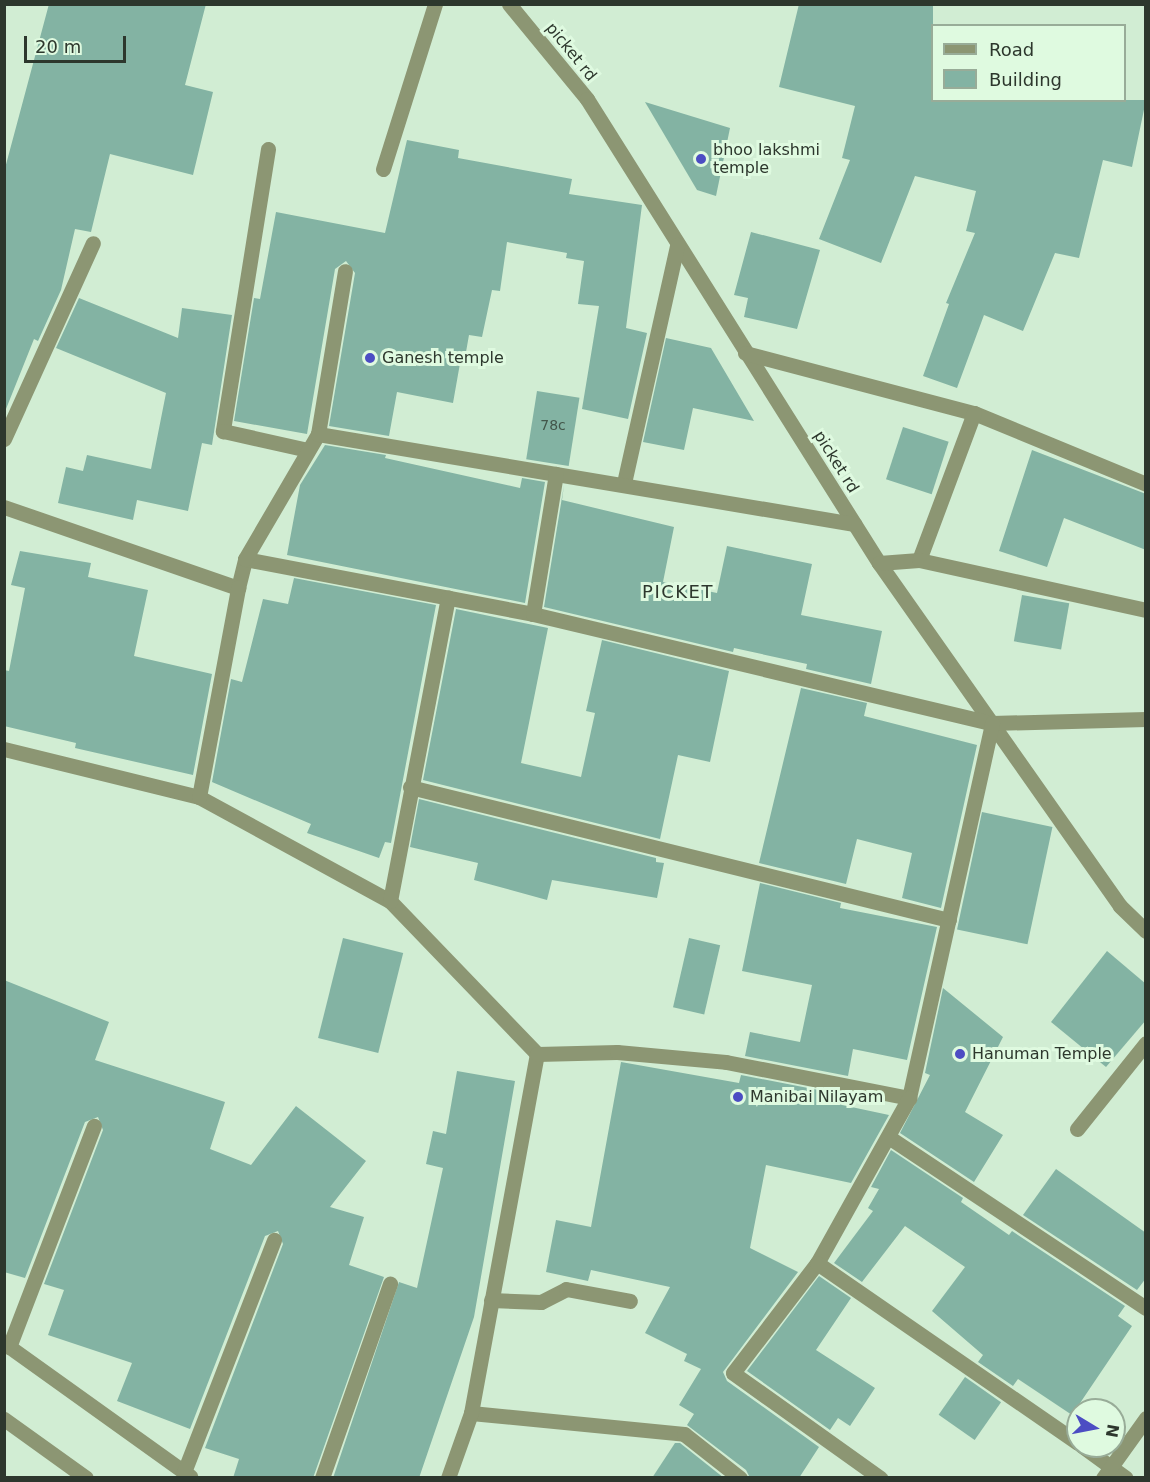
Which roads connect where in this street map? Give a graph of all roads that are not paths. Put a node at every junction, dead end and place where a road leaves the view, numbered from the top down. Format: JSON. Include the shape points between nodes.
{"nodes":[{"id":1,"x":435,"y":4,"type":"edge"},
{"id":2,"x":508,"y":4,"type":"edge"},
{"id":3,"x":268,"y":149,"type":"dead end"},
{"id":4,"x":383,"y":169,"type":"dead end"},
{"id":5,"x":93,"y":243,"type":"dead end"},
{"id":6,"x":677,"y":245,"type":"junction"},
{"id":7,"x":345,"y":271,"type":"dead end"},
{"id":8,"x":745,"y":353,"type":"junction"},
{"id":9,"x":974,"y":413,"type":"junction"},
{"id":10,"x":318,"y":434,"type":"junction"},
{"id":11,"x":4,"y":438,"type":"edge"},
{"id":12,"x":308,"y":450,"type":"junction"},
{"id":13,"x":556,"y":474,"type":"junction"},
{"id":14,"x":624,"y":483,"type":"junction"},
{"id":15,"x":1146,"y":484,"type":"edge"},
{"id":16,"x":4,"y":507,"type":"edge"},
{"id":17,"x":854,"y":524,"type":"junction"},
{"id":18,"x":245,"y":559,"type":"junction"},
{"id":19,"x":919,"y":560,"type":"junction"},
{"id":20,"x":879,"y":563,"type":"junction"},
{"id":21,"x":238,"y":588,"type":"junction"},
{"id":22,"x":448,"y":597,"type":"junction"},
{"id":23,"x":1146,"y":610,"type":"edge"},
{"id":24,"x":533,"y":614,"type":"junction"},
{"id":25,"x":1146,"y":719,"type":"edge"},
{"id":26,"x":992,"y":723,"type":"junction"},
{"id":27,"x":4,"y":749,"type":"edge"},
{"id":28,"x":410,"y":787,"type":"junction"},
{"id":29,"x":199,"y":797,"type":"junction"},
{"id":30,"x":390,"y":901,"type":"junction"},
{"id":31,"x":949,"y":920,"type":"junction"},
{"id":32,"x":1146,"y":931,"type":"edge"},
{"id":33,"x":1146,"y":1043,"type":"edge"},
{"id":34,"x":537,"y":1054,"type":"junction"},
{"id":35,"x":909,"y":1098,"type":"junction"},
{"id":36,"x":94,"y":1126,"type":"dead end"},
{"id":37,"x":1077,"y":1129,"type":"dead end"},
{"id":38,"x":890,"y":1138,"type":"junction"},
{"id":39,"x":274,"y":1240,"type":"dead end"},
{"id":40,"x":817,"y":1263,"type":"junction"},
{"id":41,"x":390,"y":1284,"type":"dead end"},
{"id":42,"x":491,"y":1300,"type":"junction"},
{"id":43,"x":630,"y":1301,"type":"dead end"},
{"id":44,"x":1146,"y":1308,"type":"edge"},
{"id":45,"x":7,"y":1345,"type":"edge"},
{"id":46,"x":471,"y":1413,"type":"junction"},
{"id":47,"x":1146,"y":1418,"type":"edge"},
{"id":48,"x":4,"y":1419,"type":"edge"},
{"id":49,"x":1066,"y":1435,"type":"edge"},
{"id":50,"x":1093,"y":1458,"type":"edge"},
{"id":51,"x":1107,"y":1472,"type":"edge"},
{"id":52,"x":188,"y":1475,"type":"edge"},
{"id":53,"x":86,"y":1478,"type":"edge"},
{"id":54,"x":322,"y":1478,"type":"edge"},
{"id":55,"x":448,"y":1478,"type":"edge"},
{"id":56,"x":740,"y":1478,"type":"edge"},
{"id":57,"x":880,"y":1478,"type":"edge"},
{"id":58,"x":1126,"y":1478,"type":"edge"}],
"edges":[{"from":1,"to":4,"type":"street"},
{"from":2,"to":6,"type":"street","name":"picket rd","via":[[586,99]]},
{"from":3,"to":12,"type":"street","via":[[223,431]]},
{"from":5,"to":11,"type":"street"},
{"from":6,"to":8,"type":"street","name":"picket rd"},
{"from":6,"to":14,"type":"street"},
{"from":7,"to":10,"type":"street"},
{"from":8,"to":9,"type":"street"},
{"from":8,"to":17,"type":"street","name":"picket rd"},
{"from":9,"to":15,"type":"street"},
{"from":9,"to":19,"type":"street"},
{"from":10,"to":12,"type":"street"},
{"from":10,"to":13,"type":"street"},
{"from":12,"to":18,"type":"street"},
{"from":13,"to":14,"type":"street"},
{"from":13,"to":24,"type":"street"},
{"from":14,"to":17,"type":"street"},
{"from":16,"to":21,"type":"street"},
{"from":17,"to":20,"type":"street","name":"picket rd"},
{"from":18,"to":21,"type":"street"},
{"from":18,"to":22,"type":"street"},
{"from":19,"to":20,"type":"street"},
{"from":19,"to":23,"type":"street"},
{"from":20,"to":26,"type":"street","name":"picket rd"},
{"from":21,"to":29,"type":"street"},
{"from":22,"to":24,"type":"street"},
{"from":22,"to":28,"type":"street"},
{"from":24,"to":26,"type":"street"},
{"from":25,"to":26,"type":"street"},
{"from":26,"to":31,"type":"street"},
{"from":26,"to":32,"type":"street","name":"picket rd","via":[[1120,906]]},
{"from":27,"to":29,"type":"street"},
{"from":28,"to":30,"type":"street"},
{"from":28,"to":31,"type":"street"},
{"from":29,"to":30,"type":"street"},
{"from":30,"to":34,"type":"street"},
{"from":31,"to":35,"type":"street"},
{"from":33,"to":37,"type":"street"},
{"from":34,"to":35,"type":"street","via":[[617,1052],[726,1062]]},
{"from":34,"to":42,"type":"street"},
{"from":35,"to":38,"type":"street"},
{"from":36,"to":45,"type":"street"},
{"from":38,"to":40,"type":"street"},
{"from":38,"to":44,"type":"street"},
{"from":39,"to":52,"type":"street"},
{"from":40,"to":49,"type":"street"},
{"from":40,"to":57,"type":"street","via":[[734,1373]]},
{"from":41,"to":54,"type":"street"},
{"from":42,"to":43,"type":"street","via":[[542,1302],[566,1289]]},
{"from":42,"to":46,"type":"street"},
{"from":45,"to":52,"type":"street"},
{"from":46,"to":55,"type":"street"},
{"from":46,"to":56,"type":"street","via":[[684,1434]]},
{"from":47,"to":51,"type":"street"},
{"from":48,"to":53,"type":"street"},
{"from":50,"to":51,"type":"street"},
{"from":51,"to":58,"type":"street"}]}
